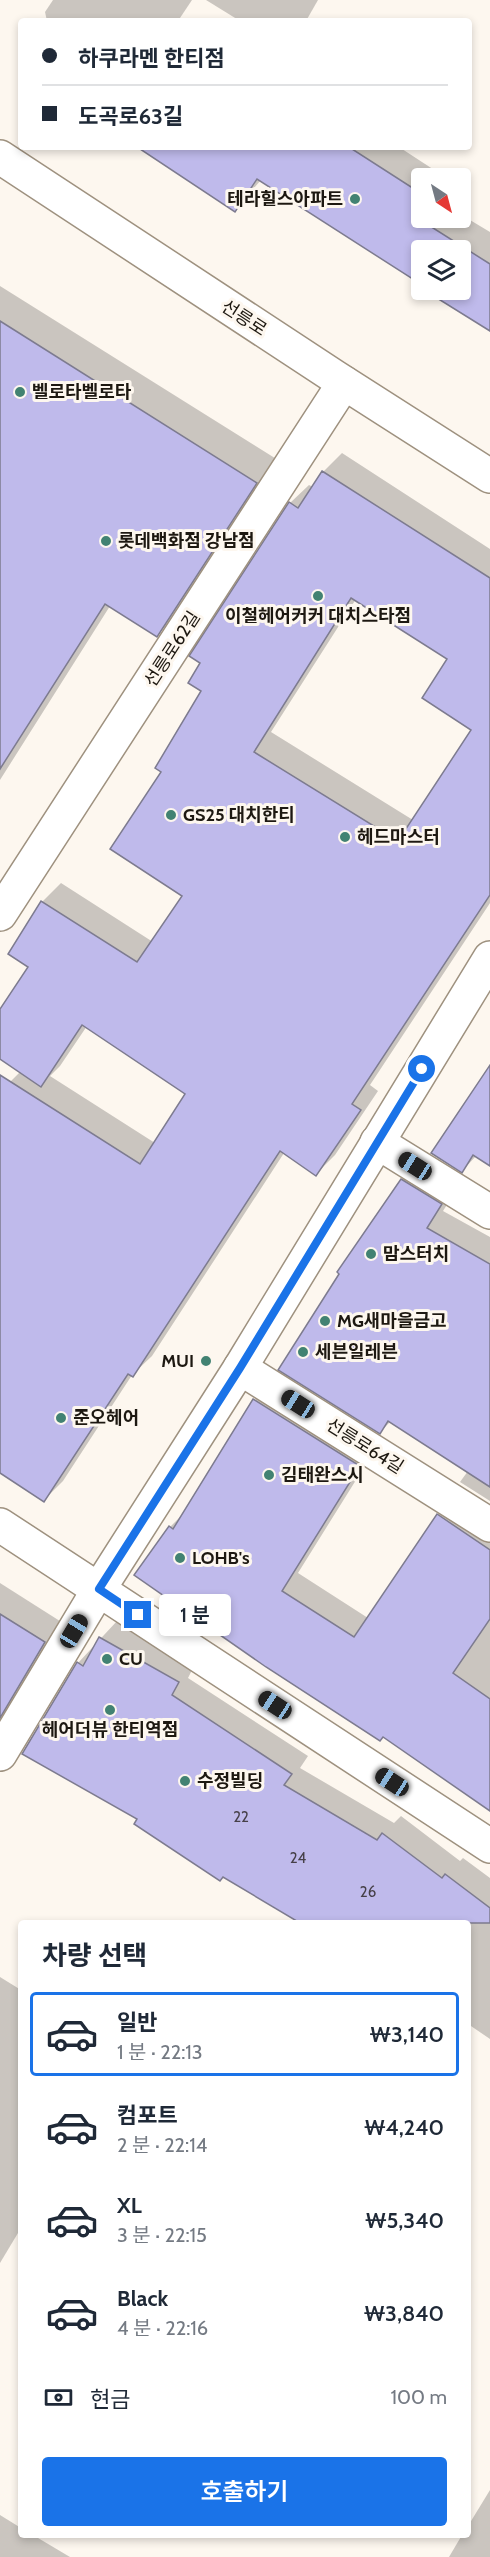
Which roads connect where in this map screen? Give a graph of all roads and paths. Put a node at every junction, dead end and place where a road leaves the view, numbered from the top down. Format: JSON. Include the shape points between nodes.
{"nodes":[{"id":1,"x":0,"y":157,"type":"edge"},
{"id":2,"x":344,"y":383,"type":"junction"},
{"id":3,"x":490,"y":476,"type":"edge"},
{"id":4,"x":0,"y":914,"type":"edge"},
{"id":5,"x":490,"y":958,"type":"edge"},
{"id":6,"x":378,"y":1142,"type":"junction"},
{"id":7,"x":490,"y":1212,"type":"edge"},
{"id":8,"x":240,"y":1368,"type":"junction"},
{"id":9,"x":490,"y":1525,"type":"edge"},
{"id":10,"x":0,"y":1526,"type":"edge"},
{"id":11,"x":99,"y":1589,"type":"junction"},
{"id":12,"x":0,"y":1754,"type":"edge"},
{"id":13,"x":490,"y":1846,"type":"edge"}],
"edges":[{"from":1,"to":2,"type":"street","name":"선릉로"},
{"from":2,"to":3,"type":"street","name":"선릉로"},
{"from":2,"to":4,"type":"street","name":"선릉로62길"},
{"from":5,"to":6,"type":"street"},
{"from":6,"to":7,"type":"street"},
{"from":6,"to":8,"type":"street"},
{"from":8,"to":9,"type":"street","name":"선릉로64길"},
{"from":8,"to":11,"type":"street"},
{"from":10,"to":11,"type":"street"},
{"from":11,"to":12,"type":"street"},
{"from":11,"to":13,"type":"street"}]}
